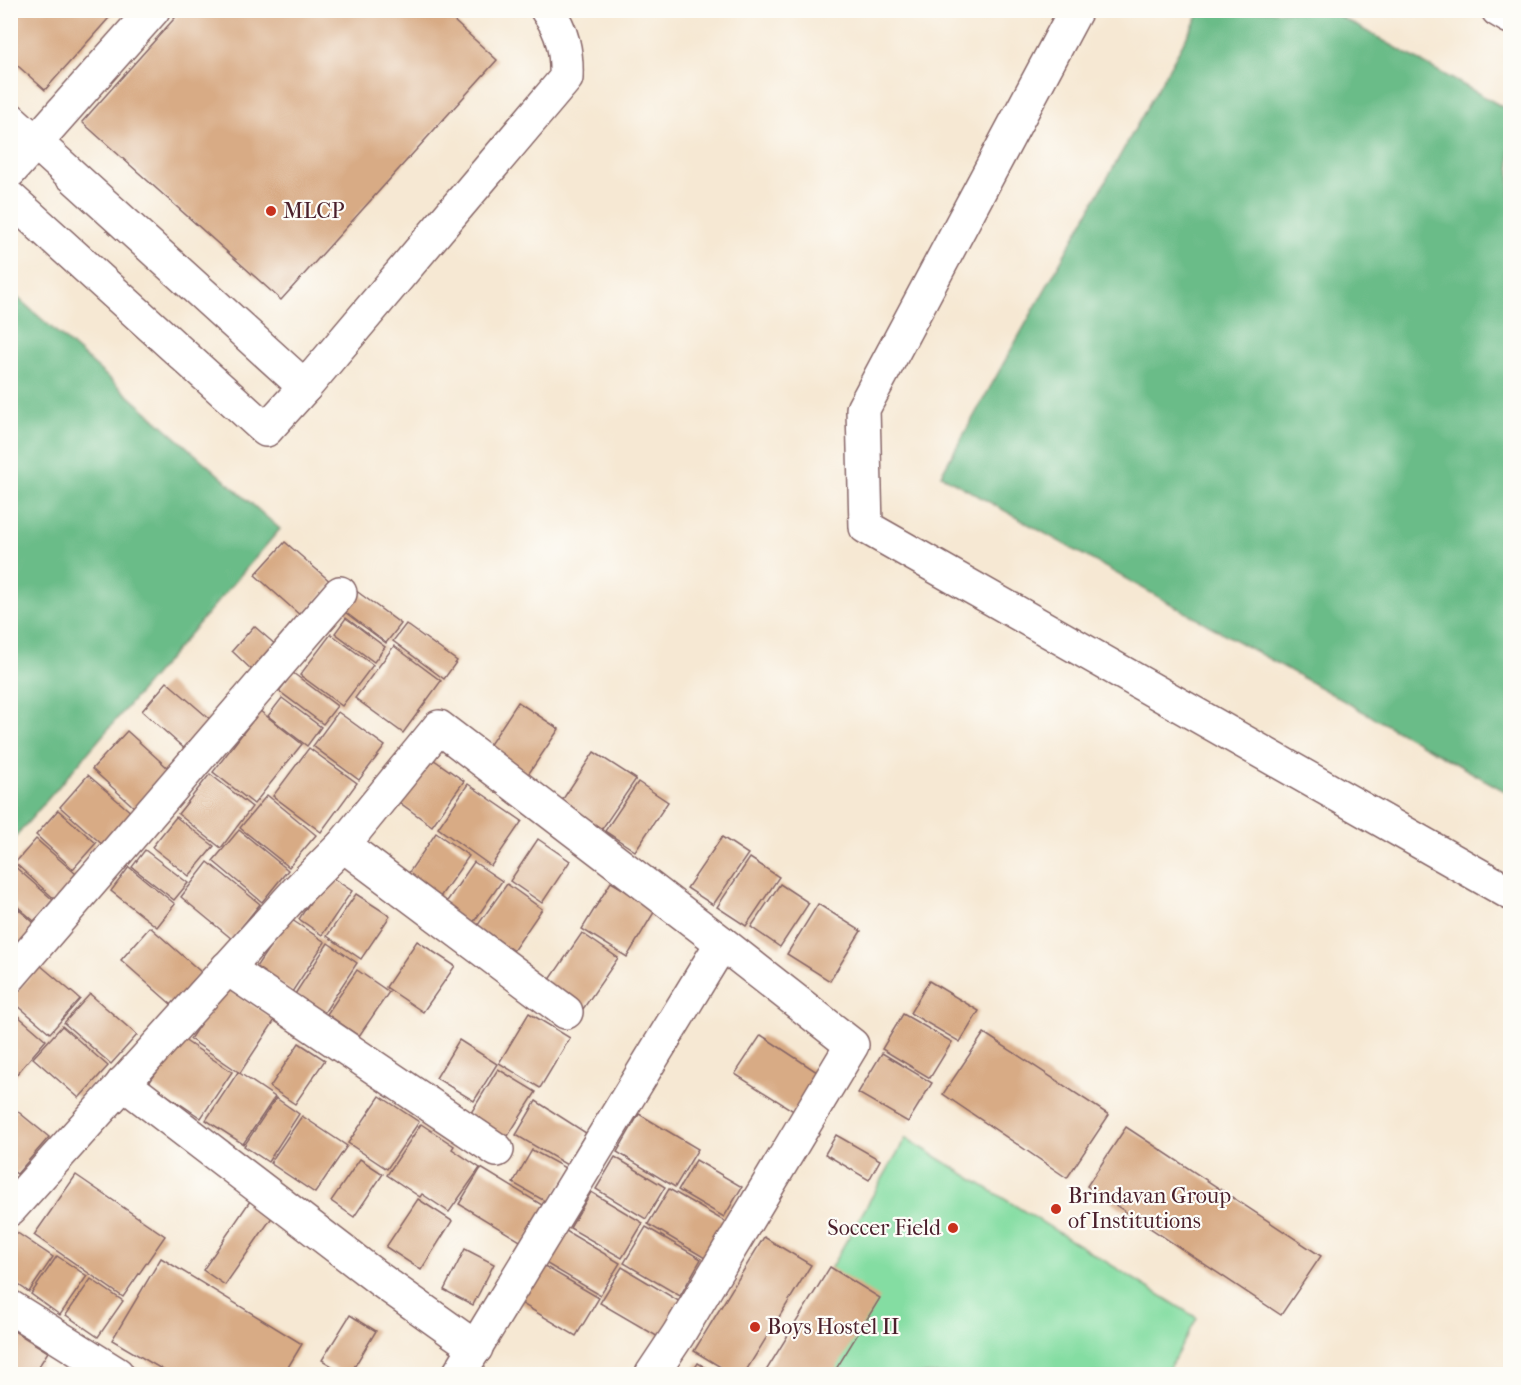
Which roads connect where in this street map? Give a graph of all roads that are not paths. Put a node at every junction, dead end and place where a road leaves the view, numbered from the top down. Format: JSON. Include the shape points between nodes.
{"nodes":[{"id":1,"x":153,"y":10,"type":"edge"},
{"id":2,"x":548,"y":10,"type":"edge"},
{"id":3,"x":1076,"y":10,"type":"edge"},
{"id":4,"x":1498,"y":10,"type":"edge"},
{"id":5,"x":1510,"y":17,"type":"edge"},
{"id":6,"x":10,"y":119,"type":"edge"},
{"id":7,"x":36,"y":143,"type":"junction"},
{"id":8,"x":10,"y":171,"type":"edge"},
{"id":9,"x":10,"y":198,"type":"edge"},
{"id":10,"x":305,"y":387,"type":"junction"},
{"id":11,"x":340,"y":593,"type":"dead end"},
{"id":12,"x":343,"y":845,"type":"junction"},
{"id":13,"x":1510,"y":893,"type":"edge"},
{"id":14,"x":722,"y":942,"type":"junction"},
{"id":15,"x":227,"y":968,"type":"junction"},
{"id":16,"x":10,"y":976,"type":"edge"},
{"id":17,"x":567,"y":1012,"type":"dead end"},
{"id":18,"x":123,"y":1083,"type":"junction"},
{"id":19,"x":496,"y":1150,"type":"dead end"},
{"id":20,"x":10,"y":1209,"type":"edge"},
{"id":21,"x":10,"y":1307,"type":"edge"},
{"id":22,"x":476,"y":1348,"type":"junction"},
{"id":23,"x":117,"y":1374,"type":"edge"},
{"id":24,"x":459,"y":1374,"type":"edge"},
{"id":25,"x":652,"y":1374,"type":"edge"}],
"edges":[{"from":1,"to":7,"type":"street"},
{"from":2,"to":10,"type":"street","via":[[563,39],[566,78]]},
{"from":3,"to":13,"type":"street","via":[[863,409],[866,527]]},
{"from":4,"to":5,"type":"street"},
{"from":6,"to":7,"type":"street"},
{"from":7,"to":8,"type":"street"},
{"from":7,"to":10,"type":"street"},
{"from":9,"to":10,"type":"street","via":[[266,430]]},
{"from":11,"to":16,"type":"street"},
{"from":12,"to":14,"type":"street","via":[[439,727]]},
{"from":12,"to":15,"type":"street"},
{"from":12,"to":17,"type":"street"},
{"from":14,"to":22,"type":"street"},
{"from":14,"to":25,"type":"street","via":[[852,1045]]},
{"from":15,"to":18,"type":"street"},
{"from":15,"to":19,"type":"street"},
{"from":18,"to":20,"type":"street"},
{"from":18,"to":22,"type":"street","via":[[379,1279]]},
{"from":21,"to":23,"type":"street"},
{"from":22,"to":24,"type":"street"}]}
